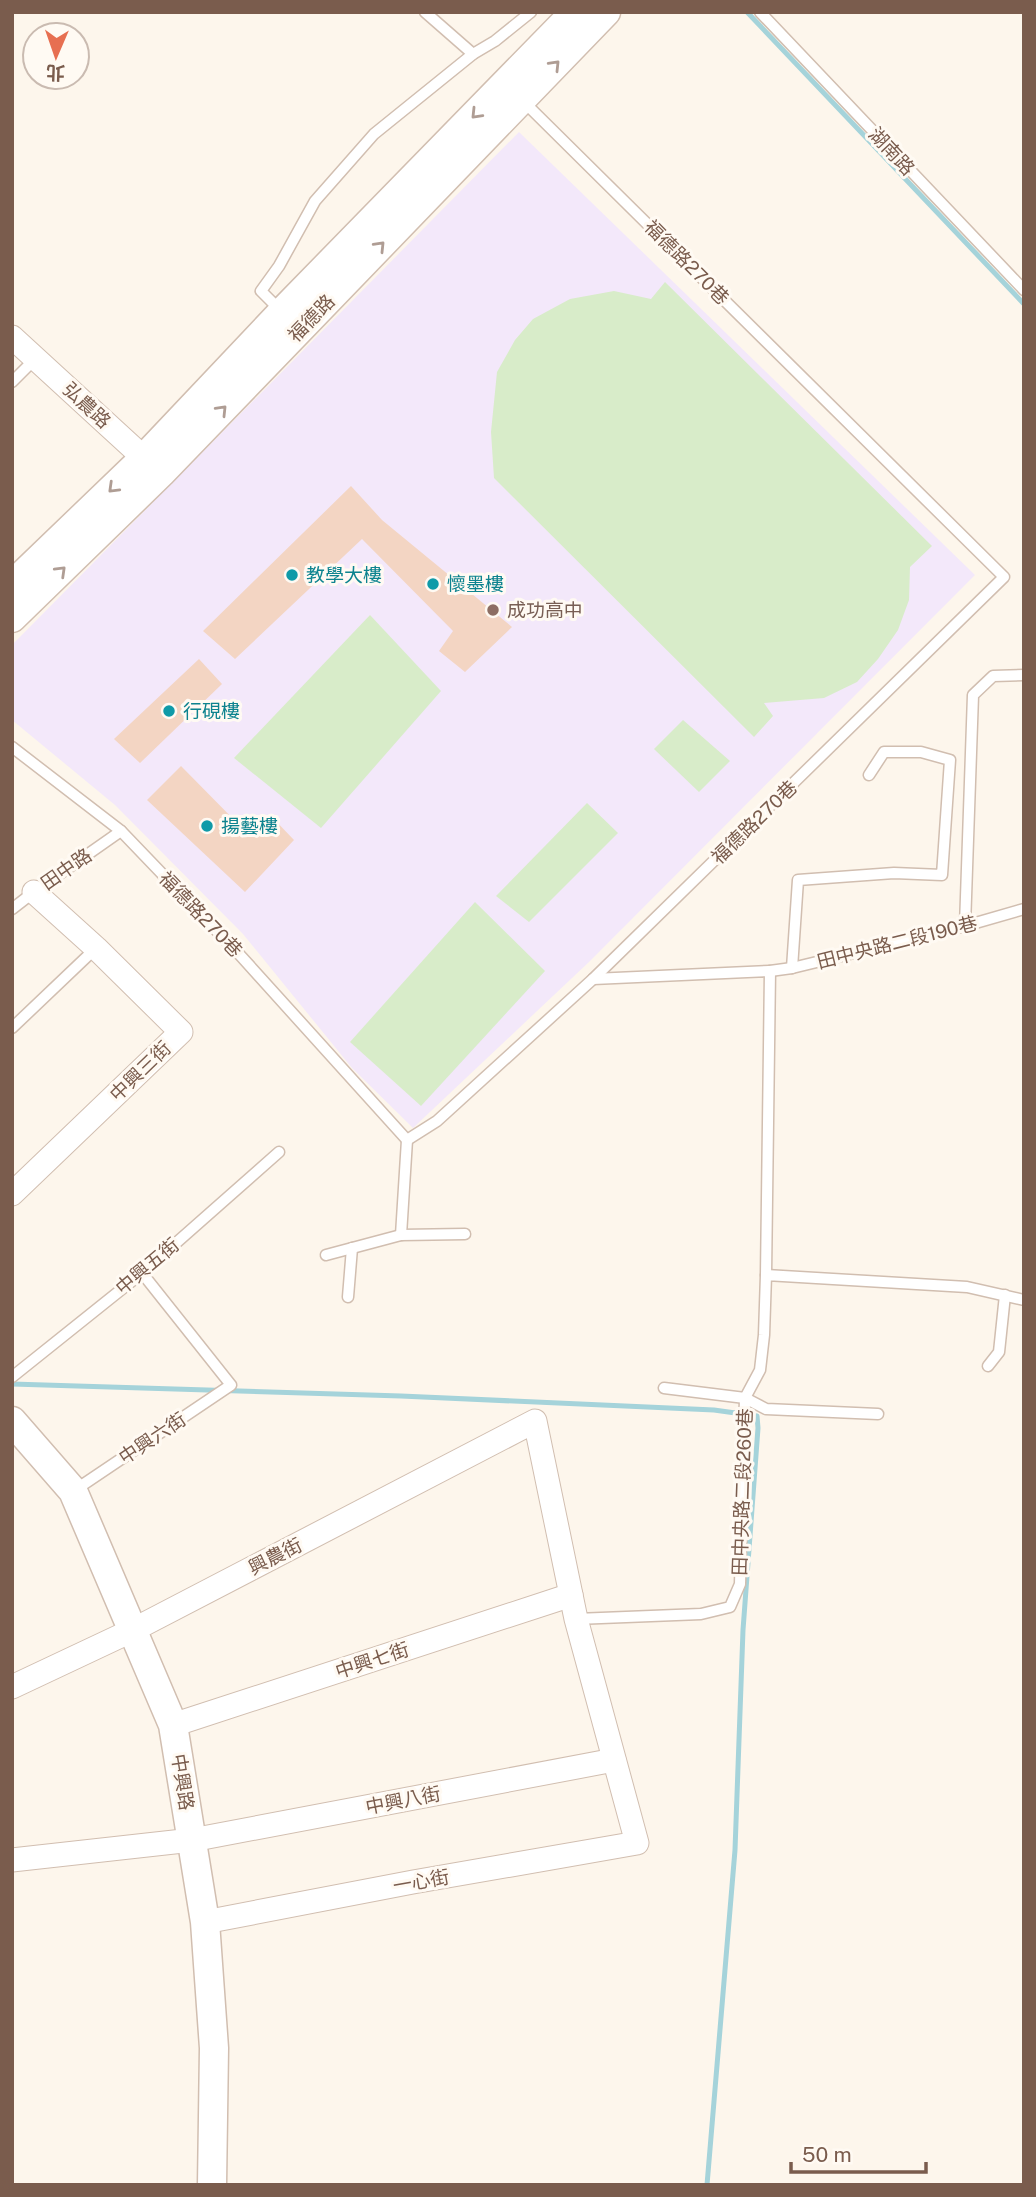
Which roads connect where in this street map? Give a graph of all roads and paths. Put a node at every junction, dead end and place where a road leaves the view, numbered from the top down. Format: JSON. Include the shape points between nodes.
{"nodes":[{"id":1,"x":425,"y":12,"type":"edge"},
{"id":2,"x":531,"y":12,"type":"edge"},
{"id":3,"x":575,"y":12,"type":"edge"},
{"id":4,"x":606,"y":12,"type":"edge"},
{"id":5,"x":760,"y":12,"type":"edge"},
{"id":6,"x":473,"y":54,"type":"junction"},
{"id":7,"x":522,"y":99,"type":"junction"},
{"id":8,"x":1024,"y":290,"type":"edge"},
{"id":9,"x":282,"y":312,"type":"junction"},
{"id":10,"x":12,"y":337,"type":"edge"},
{"id":11,"x":36,"y":358,"type":"junction"},
{"id":12,"x":12,"y":382,"type":"edge"},
{"id":13,"x":152,"y":466,"type":"junction"},
{"id":14,"x":12,"y":585,"type":"edge"},
{"id":15,"x":12,"y":618,"type":"edge"},
{"id":16,"x":1024,"y":675,"type":"edge"},
{"id":17,"x":12,"y":747,"type":"edge"},
{"id":18,"x":869,"y":775,"type":"dead end"},
{"id":19,"x":121,"y":831,"type":"junction"},
{"id":20,"x":34,"y":892,"type":"junction"},
{"id":21,"x":12,"y":909,"type":"edge"},
{"id":22,"x":1024,"y":909,"type":"edge"},
{"id":23,"x":965,"y":926,"type":"junction"},
{"id":24,"x":96,"y":948,"type":"junction"},
{"id":25,"x":792,"y":968,"type":"junction"},
{"id":26,"x":770,"y":971,"type":"junction"},
{"id":27,"x":593,"y":979,"type":"junction"},
{"id":28,"x":12,"y":1028,"type":"edge"},
{"id":29,"x":407,"y":1140,"type":"junction"},
{"id":30,"x":279,"y":1152,"type":"dead end"},
{"id":31,"x":12,"y":1194,"type":"edge"},
{"id":32,"x":465,"y":1234,"type":"dead end"},
{"id":33,"x":401,"y":1235,"type":"junction"},
{"id":34,"x":352,"y":1248,"type":"junction"},
{"id":35,"x":326,"y":1255,"type":"dead end"},
{"id":36,"x":142,"y":1273,"type":"junction"},
{"id":37,"x":766,"y":1275,"type":"junction"},
{"id":38,"x":1005,"y":1295,"type":"junction"},
{"id":39,"x":348,"y":1297,"type":"dead end"},
{"id":40,"x":1024,"y":1300,"type":"edge"},
{"id":41,"x":988,"y":1366,"type":"dead end"},
{"id":42,"x":12,"y":1377,"type":"edge"},
{"id":43,"x":664,"y":1388,"type":"dead end"},
{"id":44,"x":745,"y":1398,"type":"junction"},
{"id":45,"x":878,"y":1415,"type":"dead end"},
{"id":46,"x":12,"y":1421,"type":"edge"},
{"id":47,"x":73,"y":1492,"type":"junction"},
{"id":48,"x":571,"y":1595,"type":"junction"},
{"id":49,"x":576,"y":1619,"type":"junction"},
{"id":50,"x":133,"y":1630,"type":"junction"},
{"id":51,"x":12,"y":1687,"type":"edge"},
{"id":52,"x":173,"y":1725,"type":"junction"},
{"id":53,"x":614,"y":1760,"type":"junction"},
{"id":54,"x":192,"y":1840,"type":"junction"},
{"id":55,"x":12,"y":1860,"type":"edge"},
{"id":56,"x":205,"y":1922,"type":"junction"},
{"id":57,"x":212,"y":2185,"type":"edge"}],
"edges":[{"from":1,"to":6,"type":"lane"},
{"from":2,"to":6,"type":"lane"},
{"from":3,"to":9,"type":"street","name":"福德路","one_way":true},
{"from":7,"to":4,"type":"street","name":"福德路","one_way":true},
{"from":5,"to":8,"type":"lane","name":"湖南路"},
{"from":6,"to":9,"type":"lane","via":[[374,134],[315,201],[261,290]]},
{"from":13,"to":7,"type":"street","name":"福德路","one_way":true},
{"from":7,"to":27,"type":"lane","name":"福德路270巷","via":[[1004,577]]},
{"from":9,"to":13,"type":"street","name":"福德路"},
{"from":10,"to":11,"type":"street","name":"弘農路"},
{"from":11,"to":12,"type":"lane"},
{"from":11,"to":13,"type":"street","name":"弘農路"},
{"from":13,"to":14,"type":"street","name":"福德路","one_way":true},
{"from":15,"to":13,"type":"street","name":"福德路","one_way":true},
{"from":16,"to":23,"type":"lane","via":[[993,676],[973,695]]},
{"from":17,"to":19,"type":"lane","name":"福德路270巷"},
{"from":18,"to":25,"type":"lane","via":[[884,752],[921,752],[950,760],[942,875],[894,873],[798,880]]},
{"from":19,"to":20,"type":"lane","name":"田中路"},
{"from":19,"to":29,"type":"lane","name":"福德路270巷"},
{"from":20,"to":21,"type":"lane","name":"田中路"},
{"from":20,"to":24,"type":"street","name":"中興三街"},
{"from":22,"to":23,"type":"lane","name":"田中央路二段190巷"},
{"from":23,"to":25,"type":"lane","name":"田中央路二段190巷"},
{"from":24,"to":28,"type":"lane"},
{"from":24,"to":31,"type":"street","name":"中興三街","via":[[181,1032]]},
{"from":25,"to":26,"type":"lane","name":"田中央路二段190巷"},
{"from":26,"to":27,"type":"lane","name":"田中央路二段190巷"},
{"from":26,"to":37,"type":"lane","name":"田中央路二段260巷"},
{"from":27,"to":29,"type":"lane","name":"福德路270巷","via":[[438,1121]]},
{"from":29,"to":33,"type":"lane"},
{"from":30,"to":36,"type":"lane","name":"中興五街"},
{"from":32,"to":33,"type":"lane"},
{"from":33,"to":34,"type":"lane"},
{"from":34,"to":35,"type":"lane"},
{"from":34,"to":39,"type":"lane"},
{"from":36,"to":42,"type":"lane","name":"中興五街"},
{"from":36,"to":47,"type":"lane","name":"中興六街","via":[[231,1385]]},
{"from":37,"to":38,"type":"lane","via":[[967,1287]]},
{"from":37,"to":44,"type":"lane","name":"田中央路二段260巷","via":[[760,1370]]},
{"from":38,"to":40,"type":"lane"},
{"from":38,"to":41,"type":"lane","via":[[999,1352]]},
{"from":43,"to":44,"type":"lane"},
{"from":44,"to":45,"type":"lane","via":[[766,1409]]},
{"from":44,"to":49,"type":"lane","name":"田中央路二段260巷","via":[[740,1584],[730,1606],[701,1614]]},
{"from":46,"to":47,"type":"street","name":"中興路"},
{"from":47,"to":50,"type":"street","name":"中興路"},
{"from":48,"to":49,"type":"street"},
{"from":48,"to":50,"type":"street","name":"興農街","via":[[535,1421]]},
{"from":48,"to":52,"type":"street","name":"中興七街"},
{"from":49,"to":53,"type":"street"},
{"from":50,"to":51,"type":"street","name":"興農街"},
{"from":50,"to":52,"type":"street","name":"中興路"},
{"from":52,"to":54,"type":"street","name":"中興路"},
{"from":53,"to":54,"type":"street","name":"中興八街"},
{"from":53,"to":56,"type":"street","name":"一心街","via":[[637,1843]]},
{"from":54,"to":55,"type":"street","name":"中興八街"},
{"from":54,"to":56,"type":"street","name":"中興路"},
{"from":56,"to":57,"type":"street","name":"中興路","via":[[214,2048]]}]}
